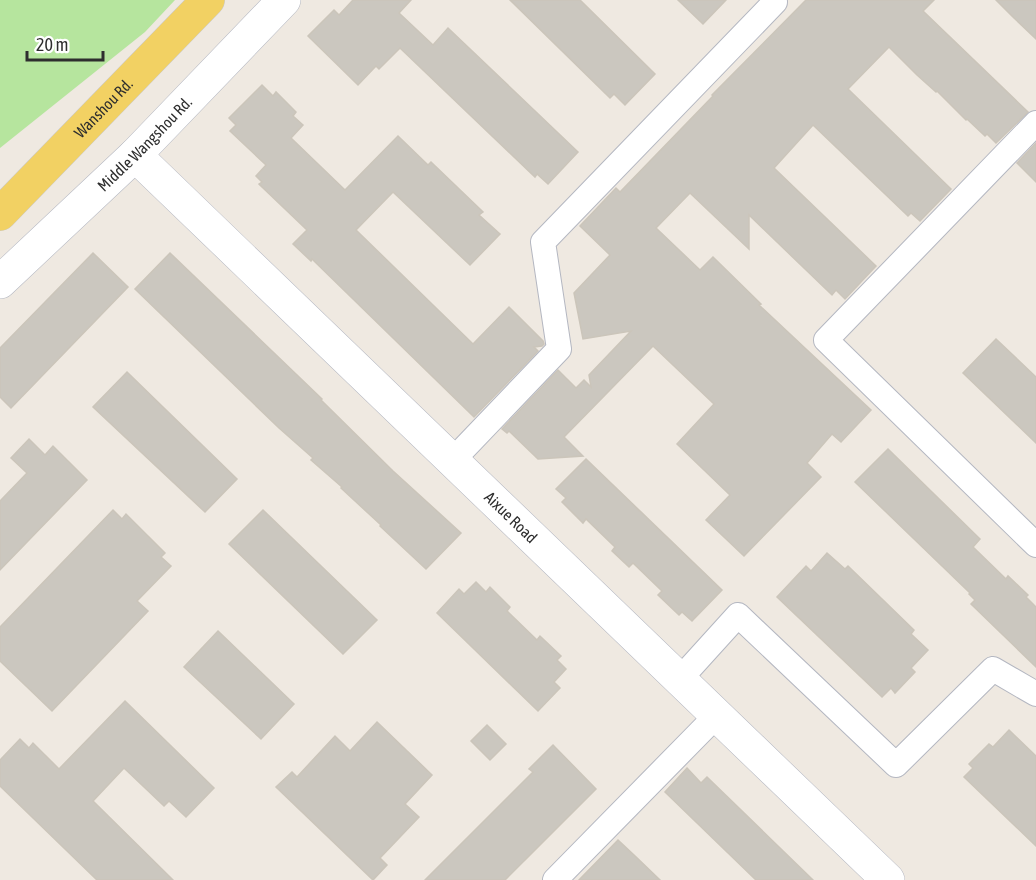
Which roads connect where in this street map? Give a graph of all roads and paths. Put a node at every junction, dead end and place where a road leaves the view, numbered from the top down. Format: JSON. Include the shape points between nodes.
{"nodes":[{"id":1,"x":208,"y":0,"type":"edge"},
{"id":2,"x":284,"y":0,"type":"edge"},
{"id":3,"x":773,"y":0,"type":"edge"},
{"id":4,"x":1036,"y":123,"type":"edge"},
{"id":5,"x":135,"y":155,"type":"junction"},
{"id":6,"x":0,"y":214,"type":"edge"},
{"id":7,"x":0,"y":282,"type":"edge"},
{"id":8,"x":453,"y":461,"type":"junction"},
{"id":9,"x":1036,"y":544,"type":"edge"},
{"id":10,"x":680,"y":679,"type":"junction"},
{"id":11,"x":1036,"y":694,"type":"edge"},
{"id":12,"x":717,"y":715,"type":"junction"},
{"id":13,"x":555,"y":880,"type":"edge"},
{"id":14,"x":888,"y":880,"type":"edge"}],
"edges":[{"from":1,"to":6,"type":"main road","name":"Wanshou Rd."},
{"from":2,"to":5,"type":"street","name":"Middle Wangshou Rd."},
{"from":3,"to":8,"type":"street","via":[[543,242],[559,349]]},
{"from":4,"to":9,"type":"street","via":[[826,340]]},
{"from":5,"to":7,"type":"street","name":"Middle Wangshou Rd."},
{"from":5,"to":8,"type":"street","name":"Aixue Road"},
{"from":8,"to":10,"type":"street","name":"Aixue Road"},
{"from":10,"to":11,"type":"street","via":[[738,615],[896,765],[993,669]]},
{"from":10,"to":12,"type":"street","name":"Aixue Road"},
{"from":12,"to":13,"type":"street"},
{"from":12,"to":14,"type":"street","name":"Aixue Road"}]}
